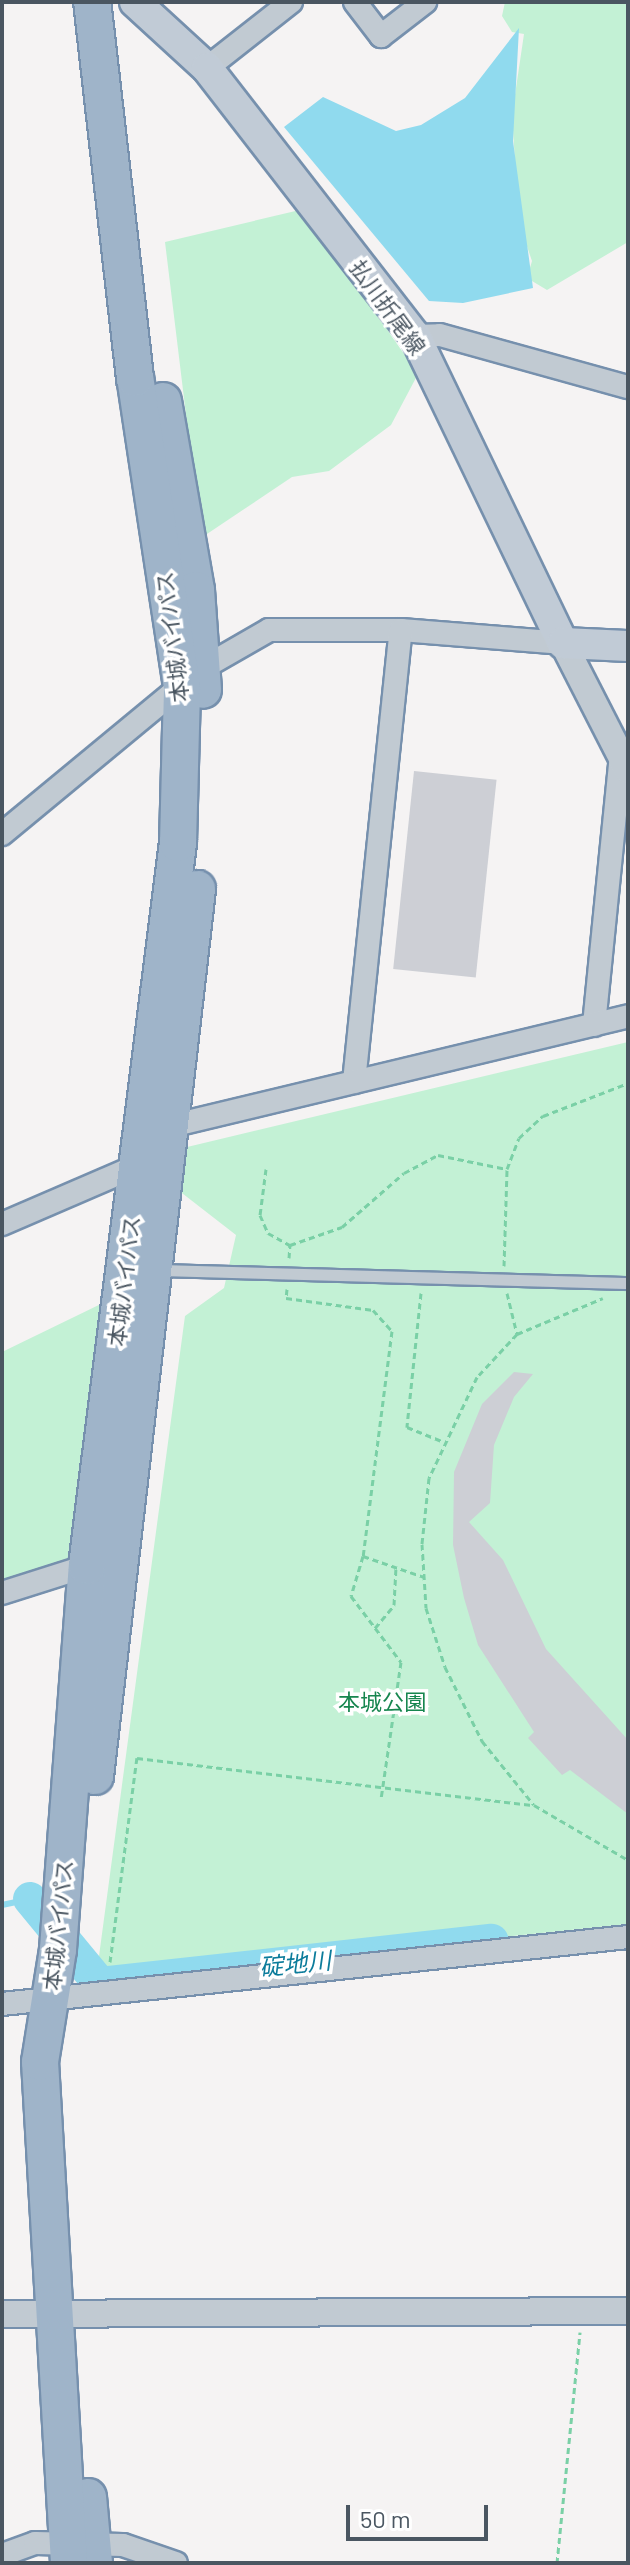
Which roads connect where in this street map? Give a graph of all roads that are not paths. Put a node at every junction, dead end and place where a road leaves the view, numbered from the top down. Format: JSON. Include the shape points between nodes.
{"nodes":[{"id":1,"x":92,"y":2,"type":"edge"},
{"id":2,"x":116,"y":2,"type":"edge"},
{"id":3,"x":135,"y":2,"type":"edge"},
{"id":4,"x":291,"y":2,"type":"edge"},
{"id":5,"x":355,"y":2,"type":"edge"},
{"id":6,"x":425,"y":2,"type":"edge"},
{"id":7,"x":207,"y":68,"type":"junction"},
{"id":8,"x":415,"y":336,"type":"junction"},
{"id":9,"x":628,"y":387,"type":"edge"},
{"id":10,"x":401,"y":630,"type":"junction"},
{"id":11,"x":563,"y":643,"type":"junction"},
{"id":12,"x":628,"y":646,"type":"edge"},
{"id":13,"x":192,"y":678,"type":"junction"},
{"id":14,"x":624,"y":763,"type":"edge"},
{"id":15,"x":2,"y":834,"type":"edge"},
{"id":16,"x":628,"y":1016,"type":"edge"},
{"id":17,"x":594,"y":1025,"type":"junction"},
{"id":18,"x":354,"y":1082,"type":"junction"},
{"id":19,"x":171,"y":1126,"type":"junction"},
{"id":20,"x":139,"y":1165,"type":"junction"},
{"id":21,"x":2,"y":1224,"type":"edge"},
{"id":22,"x":152,"y":1269,"type":"junction"},
{"id":23,"x":628,"y":1283,"type":"edge"},
{"id":24,"x":87,"y":1566,"type":"junction"},
{"id":25,"x":2,"y":1593,"type":"edge"},
{"id":26,"x":71,"y":1911,"type":"junction"},
{"id":27,"x":628,"y":1937,"type":"edge"},
{"id":28,"x":62,"y":2001,"type":"junction"},
{"id":29,"x":2,"y":2004,"type":"edge"},
{"id":30,"x":63,"y":2311,"type":"junction"},
{"id":31,"x":628,"y":2311,"type":"edge"},
{"id":32,"x":2,"y":2314,"type":"edge"},
{"id":33,"x":78,"y":2552,"type":"edge"},
{"id":34,"x":2,"y":2555,"type":"edge"},
{"id":35,"x":176,"y":2563,"type":"edge"}],
"edges":[{"from":1,"to":13,"type":"highway","name":"本城バイパス","via":[[135,378]]},
{"from":2,"to":13,"type":"highway","name":"本城バイパス"},
{"from":3,"to":7,"type":"main road","name":"払川折尾線"},
{"from":4,"to":7,"type":"street"},
{"from":5,"to":6,"type":"street","via":[[381,36]]},
{"from":7,"to":8,"type":"main road","name":"払川折尾線"},
{"from":8,"to":9,"type":"street","via":[[440,335]]},
{"from":8,"to":11,"type":"main road","name":"払川折尾線"},
{"from":10,"to":11,"type":"street"},
{"from":10,"to":13,"type":"street","via":[[269,630]]},
{"from":10,"to":18,"type":"street"},
{"from":11,"to":12,"type":"main road"},
{"from":11,"to":14,"type":"street"},
{"from":13,"to":15,"type":"street"},
{"from":13,"to":19,"type":"highway","name":"本城バイパス","via":[[202,847]]},
{"from":13,"to":20,"type":"highway","name":"本城バイパス"},
{"from":14,"to":17,"type":"street"},
{"from":16,"to":17,"type":"street"},
{"from":17,"to":18,"type":"street"},
{"from":18,"to":19,"type":"street"},
{"from":19,"to":22,"type":"highway","name":"本城バイパス"},
{"from":20,"to":21,"type":"street"},
{"from":20,"to":24,"type":"highway","name":"本城バイパス"},
{"from":22,"to":23,"type":"lane"},
{"from":22,"to":26,"type":"highway","name":"本城バイパス"},
{"from":24,"to":25,"type":"street"},
{"from":24,"to":26,"type":"highway","name":"本城バイパス"},
{"from":26,"to":28,"type":"highway","name":"本城バイパス"},
{"from":26,"to":28,"type":"highway","name":"本城バイパス","via":[[58,1949]]},
{"from":27,"to":28,"type":"street"},
{"from":28,"to":29,"type":"street"},
{"from":28,"to":30,"type":"highway","name":"本城バイパス"},
{"from":30,"to":31,"type":"street"},
{"from":30,"to":32,"type":"street"},
{"from":30,"to":33,"type":"highway","name":"本城バイパス"},
{"from":33,"to":34,"type":"street","via":[[35,2543]]},
{"from":33,"to":35,"type":"street","via":[[123,2545]]}]}
